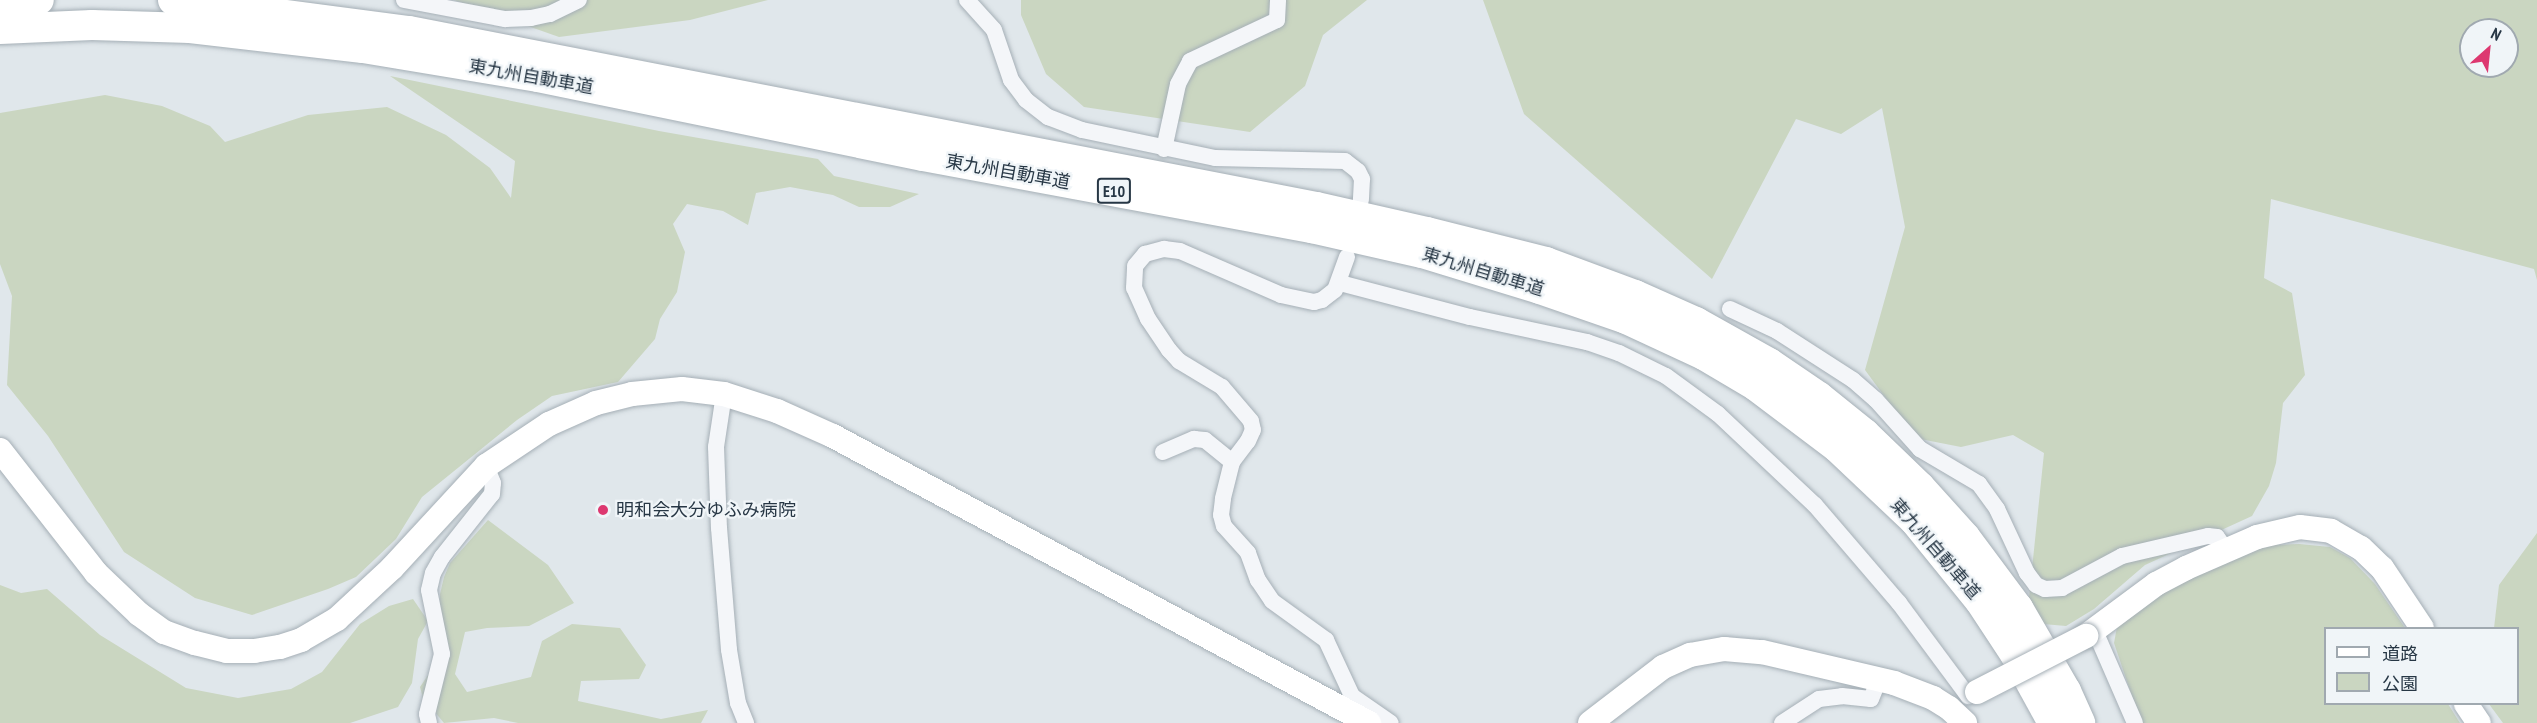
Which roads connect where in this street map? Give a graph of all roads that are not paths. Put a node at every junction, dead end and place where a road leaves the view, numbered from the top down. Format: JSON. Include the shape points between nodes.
{"nodes":[{"id":1,"x":39,"y":0,"type":"edge"},
{"id":2,"x":173,"y":0,"type":"edge"},
{"id":3,"x":404,"y":0,"type":"edge"},
{"id":4,"x":579,"y":0,"type":"edge"},
{"id":5,"x":967,"y":0,"type":"edge"},
{"id":6,"x":1278,"y":0,"type":"edge"},
{"id":7,"x":0,"y":4,"type":"edge"},
{"id":8,"x":0,"y":29,"type":"edge"},
{"id":9,"x":1164,"y":149,"type":"junction"},
{"id":10,"x":1361,"y":200,"type":"dead end"},
{"id":11,"x":1347,"y":257,"type":"dead end"},
{"id":12,"x":1340,"y":283,"type":"junction"},
{"id":13,"x":1730,"y":309,"type":"dead end"},
{"id":14,"x":724,"y":394,"type":"junction"},
{"id":15,"x":0,"y":450,"type":"edge"},
{"id":16,"x":1163,"y":452,"type":"dead end"},
{"id":17,"x":1232,"y":462,"type":"junction"},
{"id":18,"x":486,"y":466,"type":"junction"},
{"id":19,"x":2226,"y":550,"type":"junction"},
{"id":20,"x":2421,"y":627,"type":"edge"},
{"id":21,"x":2091,"y":633,"type":"junction"},
{"id":22,"x":1880,"y":680,"type":"junction"},
{"id":23,"x":1965,"y":705,"type":"edge"},
{"id":24,"x":2467,"y":705,"type":"edge"},
{"id":25,"x":429,"y":723,"type":"edge"},
{"id":26,"x":746,"y":723,"type":"edge"},
{"id":27,"x":1368,"y":723,"type":"edge"},
{"id":28,"x":1391,"y":723,"type":"edge"},
{"id":29,"x":1590,"y":723,"type":"edge"},
{"id":30,"x":1782,"y":723,"type":"edge"},
{"id":31,"x":2053,"y":723,"type":"edge"},
{"id":32,"x":2080,"y":723,"type":"edge"},
{"id":33,"x":2135,"y":723,"type":"edge"},
{"id":34,"x":2479,"y":723,"type":"edge"}],
"edges":[{"from":1,"to":7,"type":"highway"},
{"from":2,"to":32,"type":"highway","name":"東九州自動車道","number":"E10","via":[[409,31],[1316,207],[1546,262],[1635,295],[1696,322],[1769,363],[1819,397],[1920,487],[1965,537],[2018,608],[2067,691]]},
{"from":3,"to":4,"type":"street","via":[[505,19],[550,14]]},
{"from":5,"to":9,"type":"street","via":[[994,30],[1011,80],[1026,100],[1048,117],[1082,130]]},
{"from":6,"to":9,"type":"street","via":[[1277,20],[1190,61],[1178,84]]},
{"from":8,"to":31,"type":"highway","name":"東九州自動車道","number":"E10","via":[[92,25],[190,28],[363,48],[538,77],[923,156],[1312,228],[1422,253],[1540,289],[1626,319],[1704,355],[1756,386],[1838,448],[1915,521],[1980,602],[2015,654]]},
{"from":9,"to":10,"type":"street","via":[[1215,158],[1345,161],[1362,179]]},
{"from":11,"to":12,"type":"street"},
{"from":12,"to":17,"type":"street","via":[[1330,296],[1304,301],[1281,295],[1180,251],[1164,249],[1145,254],[1135,267],[1134,288],[1169,350],[1179,361],[1221,387],[1251,421],[1253,430],[1248,441]]},
{"from":12,"to":23,"type":"street","via":[[1587,342],[1666,376],[1718,414],[1815,505],[1899,603]]},
{"from":13,"to":19,"type":"street","via":[[1777,331],[1853,380],[1920,449],[1979,484],[1997,509],[2027,573],[2044,589],[2062,588],[2122,556],[2208,536],[2217,537]]},
{"from":14,"to":18,"type":"street","via":[[661,390],[596,403],[549,424]]},
{"from":14,"to":26,"type":"street","via":[[716,447],[719,528],[729,650],[738,703]]},
{"from":14,"to":27,"type":"street","via":[[833,435]]},
{"from":15,"to":18,"type":"street","via":[[96,573],[140,614],[165,632],[227,651],[280,647],[302,640],[337,619],[392,568]]},
{"from":16,"to":17,"type":"street","via":[[1194,439],[1205,440]]},
{"from":17,"to":28,"type":"street","via":[[1223,499],[1224,526],[1248,553],[1272,602],[1326,640],[1352,696]]},
{"from":18,"to":25,"type":"street","via":[[493,483],[492,494],[441,557],[429,590],[442,654]]},
{"from":19,"to":20,"type":"street","via":[[2286,529],[2315,527],[2331,531],[2348,539],[2377,563]]},
{"from":19,"to":21,"type":"street","via":[[2156,584]]},
{"from":21,"to":23,"type":"street","bridge":true},
{"from":21,"to":33,"type":"street"},
{"from":22,"to":23,"type":"street"},
{"from":22,"to":29,"type":"street","via":[[1749,650],[1713,650],[1663,667]]},
{"from":22,"to":30,"type":"street","via":[[1870,699],[1819,699]]},
{"from":24,"to":34,"type":"street"}]}
